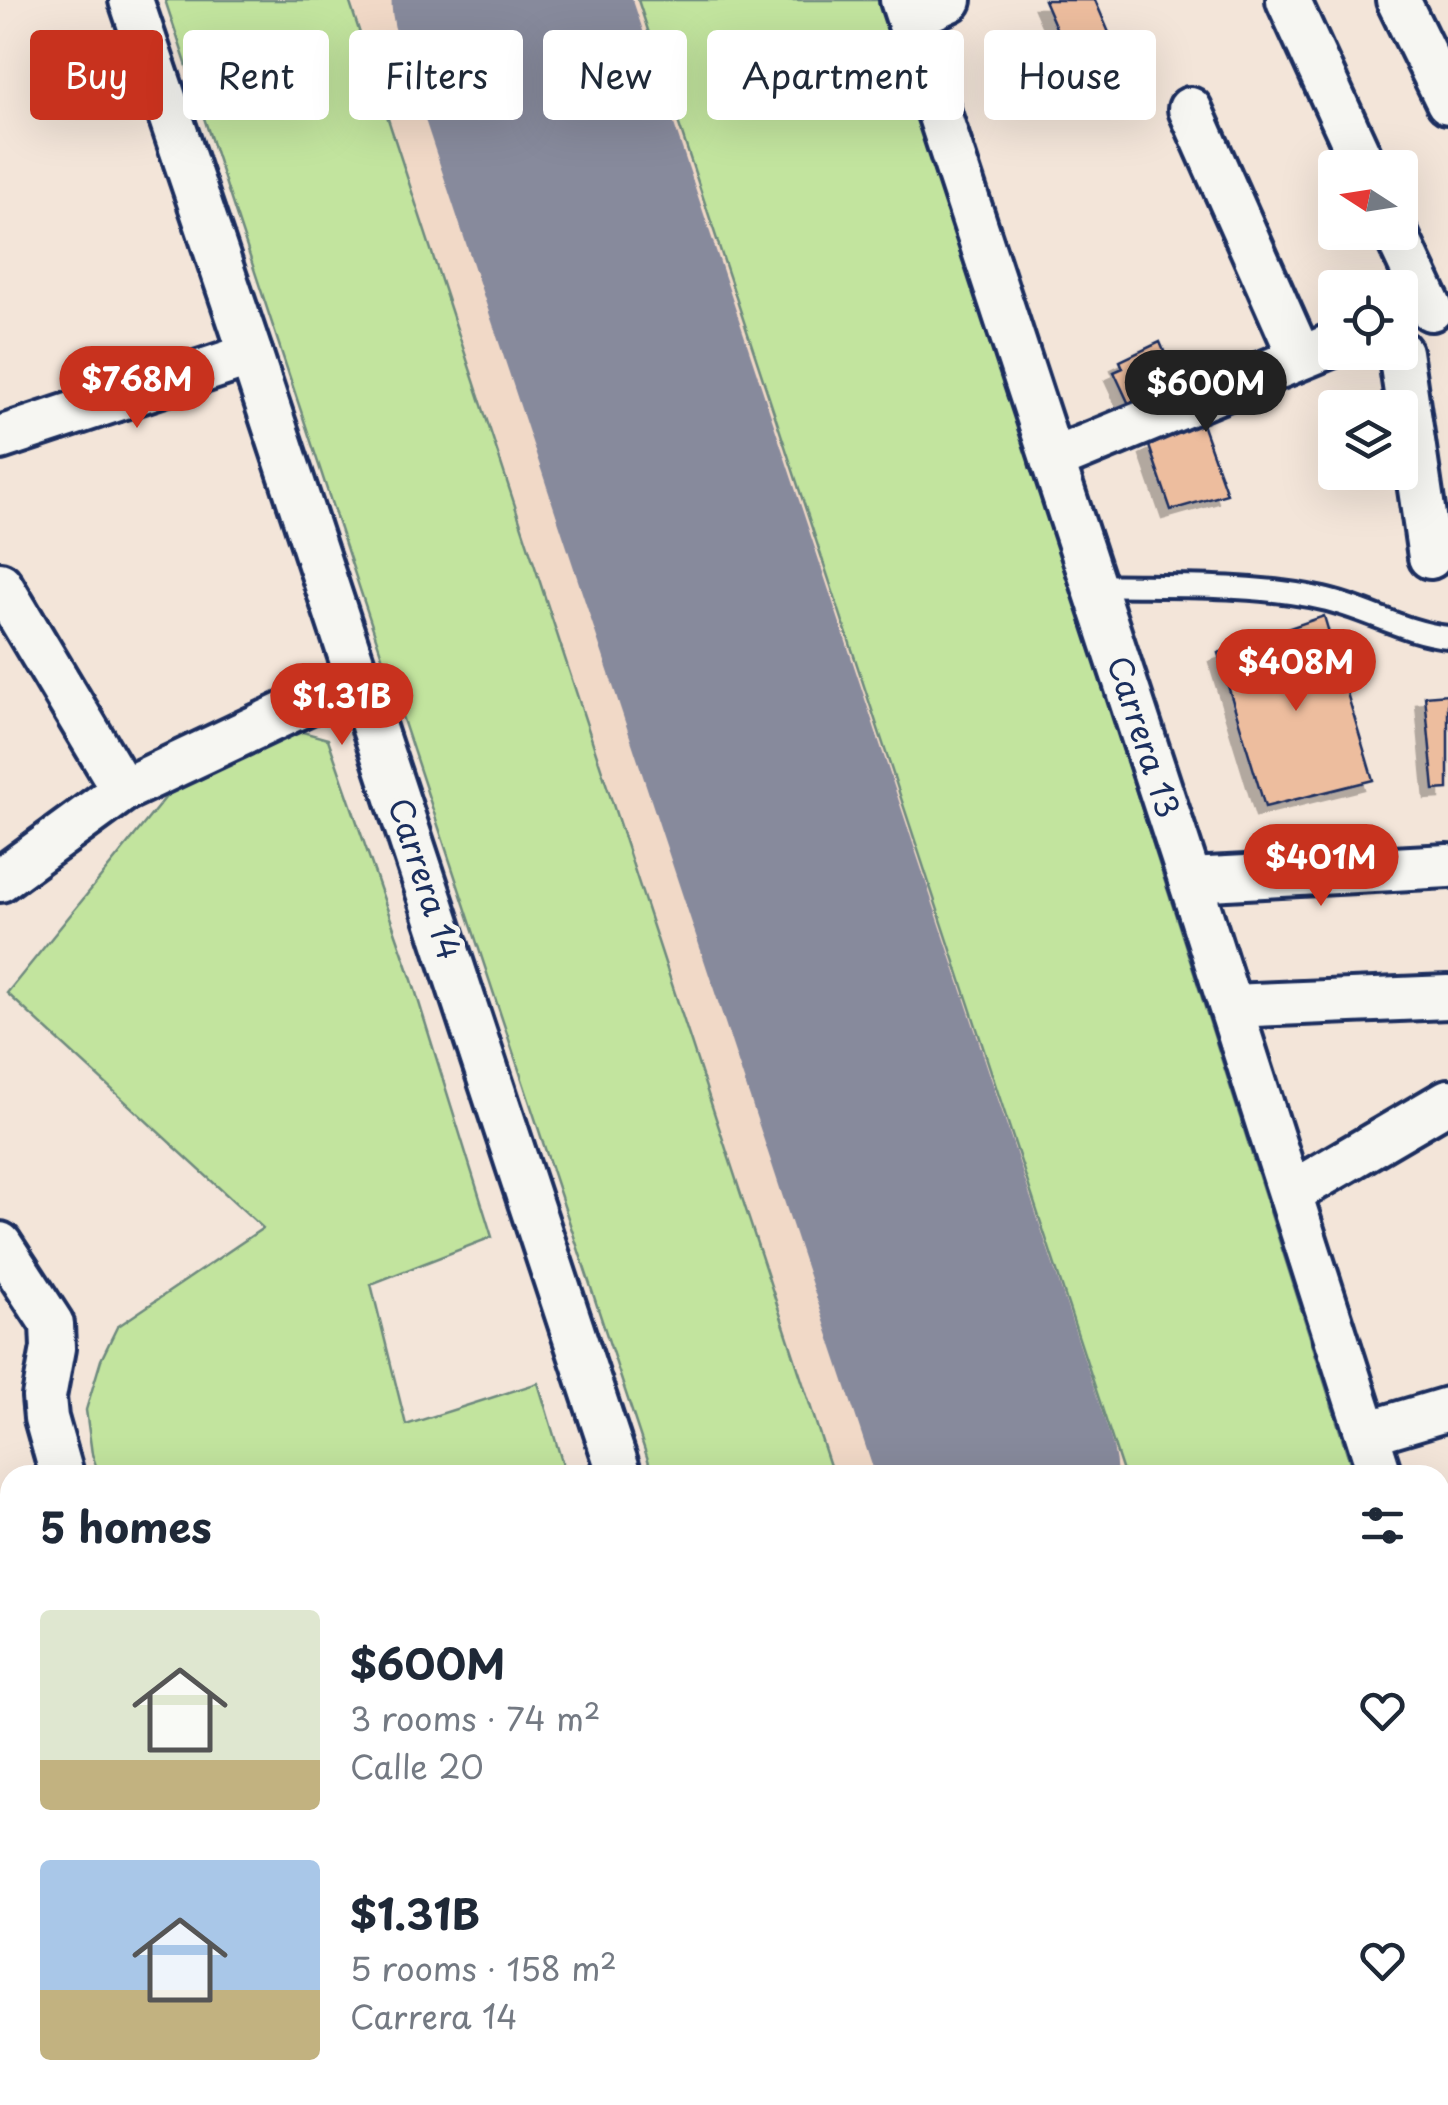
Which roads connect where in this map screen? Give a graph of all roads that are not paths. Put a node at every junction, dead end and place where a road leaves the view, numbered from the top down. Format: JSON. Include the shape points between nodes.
{"nodes":[{"id":1,"x":131,"y":0,"type":"edge"},
{"id":2,"x":950,"y":0,"type":"edge"},
{"id":3,"x":1288,"y":0,"type":"edge"},
{"id":4,"x":1398,"y":0,"type":"edge"},
{"id":5,"x":905,"y":10,"type":"edge"},
{"id":6,"x":1448,"y":102,"type":"edge"},
{"id":7,"x":1190,"y":109,"type":"dead end"},
{"id":8,"x":1358,"y":150,"type":"edge"},
{"id":9,"x":1403,"y":250,"type":"edge"},
{"id":10,"x":1426,"y":310,"type":"edge"},
{"id":11,"x":1317,"y":350,"type":"edge"},
{"id":12,"x":251,"y":355,"type":"junction"},
{"id":13,"x":1403,"y":370,"type":"edge"},
{"id":14,"x":0,"y":438,"type":"edge"},
{"id":15,"x":1052,"y":460,"type":"junction"},
{"id":16,"x":1430,"y":557,"type":"dead end"},
{"id":17,"x":0,"y":584,"type":"edge"},
{"id":18,"x":1093,"y":586,"type":"junction"},
{"id":19,"x":1448,"y":637,"type":"edge"},
{"id":20,"x":358,"y":679,"type":"junction"},
{"id":21,"x":123,"y":790,"type":"junction"},
{"id":22,"x":1448,"y":866,"type":"edge"},
{"id":23,"x":0,"y":880,"type":"edge"},
{"id":24,"x":1190,"y":880,"type":"junction"},
{"id":25,"x":1448,"y":997,"type":"edge"},
{"id":26,"x":1231,"y":1006,"type":"junction"},
{"id":27,"x":1448,"y":1101,"type":"edge"},
{"id":28,"x":1291,"y":1193,"type":"junction"},
{"id":29,"x":0,"y":1244,"type":"edge"},
{"id":30,"x":1448,"y":1409,"type":"edge"},
{"id":31,"x":1367,"y":1433,"type":"junction"},
{"id":32,"x":59,"y":1465,"type":"edge"},
{"id":33,"x":617,"y":1465,"type":"edge"},
{"id":34,"x":1377,"y":1465,"type":"edge"}],
"edges":[{"from":1,"to":12,"type":"street","name":"Carrera 14"},
{"from":2,"to":5,"type":"street"},
{"from":3,"to":8,"type":"street"},
{"from":4,"to":6,"type":"street"},
{"from":5,"to":15,"type":"street","name":"Carrera 13"},
{"from":7,"to":11,"type":"street"},
{"from":9,"to":10,"type":"street"},
{"from":11,"to":15,"type":"street"},
{"from":12,"to":14,"type":"street"},
{"from":12,"to":20,"type":"street","name":"Carrera 14"},
{"from":13,"to":16,"type":"street"},
{"from":15,"to":18,"type":"street","name":"Carrera 13"},
{"from":17,"to":21,"type":"street"},
{"from":18,"to":19,"type":"lane","via":[[1238,588],[1324,599]]},
{"from":18,"to":24,"type":"street","name":"Carrera 13"},
{"from":20,"to":21,"type":"street"},
{"from":20,"to":33,"type":"street","name":"Carrera 14"},
{"from":21,"to":23,"type":"street"},
{"from":22,"to":24,"type":"street"},
{"from":24,"to":26,"type":"street","name":"Carrera 13"},
{"from":25,"to":26,"type":"street"},
{"from":26,"to":28,"type":"street","name":"Carrera 13"},
{"from":27,"to":28,"type":"street"},
{"from":28,"to":31,"type":"street","name":"Carrera 13"},
{"from":29,"to":32,"type":"street","via":[[52,1324],[44,1396]]},
{"from":30,"to":31,"type":"street"},
{"from":31,"to":34,"type":"street","name":"Carrera 13"}]}
